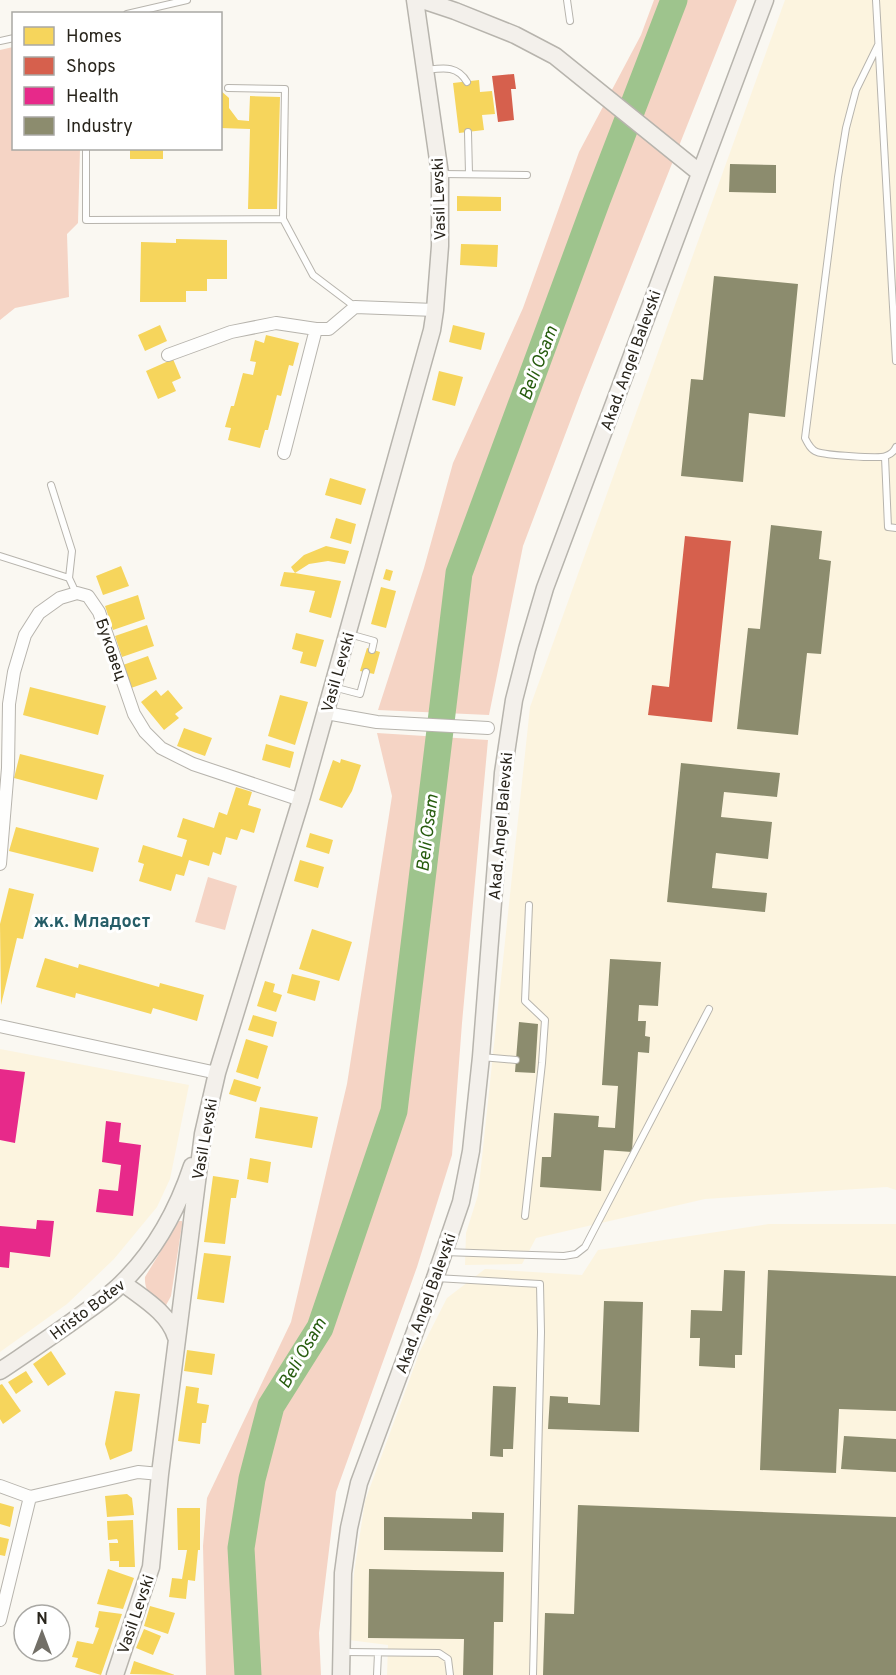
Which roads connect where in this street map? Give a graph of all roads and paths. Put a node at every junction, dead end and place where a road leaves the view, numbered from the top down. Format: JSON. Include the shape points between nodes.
{"nodes":[{"id":1,"x":187,"y":0,"type":"edge"},
{"id":2,"x":415,"y":0,"type":"edge"},
{"id":3,"x":422,"y":0,"type":"edge"},
{"id":4,"x":567,"y":0,"type":"edge"},
{"id":5,"x":765,"y":0,"type":"edge"},
{"id":6,"x":876,"y":0,"type":"edge"},
{"id":7,"x":136,"y":12,"type":"edge"},
{"id":8,"x":570,"y":21,"type":"dead end"},
{"id":9,"x":878,"y":45,"type":"junction"},
{"id":10,"x":426,"y":70,"type":"junction"},
{"id":11,"x":467,"y":81,"type":"dead end"},
{"id":12,"x":228,"y":88,"type":"dead end"},
{"id":13,"x":468,"y":132,"type":"dead end"},
{"id":14,"x":86,"y":150,"type":"edge"},
{"id":15,"x":700,"y":173,"type":"junction"},
{"id":16,"x":440,"y":174,"type":"junction"},
{"id":17,"x":469,"y":174,"type":"junction"},
{"id":18,"x":527,"y":175,"type":"dead end"},
{"id":19,"x":284,"y":219,"type":"junction"},
{"id":20,"x":355,"y":307,"type":"junction"},
{"id":21,"x":435,"y":310,"type":"junction"},
{"id":22,"x":316,"y":329,"type":"junction"},
{"id":23,"x":168,"y":355,"type":"dead end"},
{"id":24,"x":896,"y":361,"type":"edge"},
{"id":25,"x":896,"y":447,"type":"edge"},
{"id":26,"x":284,"y":453,"type":"dead end"},
{"id":27,"x":885,"y":457,"type":"junction"},
{"id":28,"x":51,"y":485,"type":"dead end"},
{"id":29,"x":896,"y":528,"type":"edge"},
{"id":30,"x":0,"y":556,"type":"edge"},
{"id":31,"x":69,"y":578,"type":"junction"},
{"id":32,"x":77,"y":593,"type":"junction"},
{"id":33,"x":348,"y":633,"type":"junction"},
{"id":34,"x":372,"y":650,"type":"dead end"},
{"id":35,"x":366,"y":672,"type":"dead end"},
{"id":36,"x":333,"y":687,"type":"junction"},
{"id":37,"x":326,"y":713,"type":"junction"},
{"id":38,"x":488,"y":728,"type":"dead end"},
{"id":39,"x":301,"y":800,"type":"junction"},
{"id":40,"x":0,"y":864,"type":"edge"},
{"id":41,"x":529,"y":905,"type":"dead end"},
{"id":42,"x":709,"y":1009,"type":"dead end"},
{"id":43,"x":0,"y":1026,"type":"edge"},
{"id":44,"x":481,"y":1057,"type":"junction"},
{"id":45,"x":516,"y":1060,"type":"dead end"},
{"id":46,"x":216,"y":1073,"type":"junction"},
{"id":47,"x":203,"y":1134,"type":"junction"},
{"id":48,"x":525,"y":1216,"type":"dead end"},
{"id":49,"x":444,"y":1252,"type":"junction"},
{"id":50,"x":435,"y":1278,"type":"junction"},
{"id":51,"x":123,"y":1283,"type":"junction"},
{"id":52,"x":176,"y":1338,"type":"junction"},
{"id":53,"x":0,"y":1371,"type":"edge"},
{"id":54,"x":160,"y":1474,"type":"junction"},
{"id":55,"x":0,"y":1486,"type":"edge"},
{"id":56,"x":30,"y":1497,"type":"junction"},
{"id":57,"x":0,"y":1620,"type":"edge"},
{"id":58,"x":340,"y":1652,"type":"junction"},
{"id":59,"x":378,"y":1653,"type":"junction"},
{"id":60,"x":115,"y":1675,"type":"edge"},
{"id":61,"x":341,"y":1675,"type":"edge"},
{"id":62,"x":377,"y":1675,"type":"edge"},
{"id":63,"x":450,"y":1675,"type":"edge"},
{"id":64,"x":533,"y":1675,"type":"edge"}],
"edges":[{"from":1,"to":7,"type":"lane"},
{"from":2,"to":10,"type":"street","name":"Vasil Levski"},
{"from":3,"to":15,"type":"street","via":[[485,22],[555,56]]},
{"from":4,"to":8,"type":"lane"},
{"from":5,"to":15,"type":"street","name":"Akad. Angel Balevski"},
{"from":6,"to":9,"type":"lane"},
{"from":9,"to":24,"type":"lane"},
{"from":9,"to":27,"type":"lane","via":[[856,90],[846,128],[805,438],[818,452]]},
{"from":10,"to":11,"type":"lane","via":[[450,68]]},
{"from":10,"to":16,"type":"street","name":"Vasil Levski"},
{"from":12,"to":19,"type":"lane","via":[[285,89]]},
{"from":13,"to":17,"type":"lane"},
{"from":14,"to":19,"type":"lane","via":[[86,220]]},
{"from":15,"to":44,"type":"street","name":"Akad. Angel Balevski","via":[[545,588],[514,700],[503,773]]},
{"from":16,"to":17,"type":"lane"},
{"from":16,"to":21,"type":"street","name":"Vasil Levski"},
{"from":17,"to":18,"type":"lane"},
{"from":19,"to":20,"type":"lane","via":[[313,275]]},
{"from":20,"to":21,"type":"street"},
{"from":20,"to":22,"type":"street","via":[[329,329]]},
{"from":21,"to":33,"type":"street","name":"Vasil Levski"},
{"from":22,"to":23,"type":"street","via":[[276,323],[231,332]]},
{"from":22,"to":26,"type":"street"},
{"from":25,"to":27,"type":"lane"},
{"from":27,"to":29,"type":"lane","via":[[888,527]]},
{"from":28,"to":31,"type":"lane","via":[[72,551]]},
{"from":30,"to":31,"type":"lane"},
{"from":31,"to":32,"type":"lane"},
{"from":32,"to":39,"type":"street","name":"Буковец","via":[[88,596],[99,612],[134,714],[161,748],[193,764]]},
{"from":32,"to":40,"type":"street","via":[[60,598],[39,613],[25,636],[14,672]]},
{"from":33,"to":34,"type":"lane","via":[[374,641]]},
{"from":33,"to":36,"type":"street","name":"Vasil Levski"},
{"from":35,"to":36,"type":"lane","via":[[360,694]]},
{"from":36,"to":37,"type":"street","name":"Vasil Levski"},
{"from":37,"to":38,"type":"street","via":[[377,722]]},
{"from":37,"to":39,"type":"street","name":"Vasil Levski"},
{"from":39,"to":46,"type":"street","name":"Vasil Levski"},
{"from":41,"to":48,"type":"lane","via":[[525,1001],[545,1020]]},
{"from":42,"to":49,"type":"lane","via":[[585,1247],[564,1256]]},
{"from":43,"to":46,"type":"street"},
{"from":44,"to":45,"type":"lane"},
{"from":44,"to":49,"type":"street","name":"Akad. Angel Balevski","via":[[471,1150],[461,1202]]},
{"from":46,"to":47,"type":"street","name":"Vasil Levski"},
{"from":47,"to":51,"type":"street","name":"Hristo Botev","via":[[171,1214],[138,1267]]},
{"from":47,"to":52,"type":"street","name":"Vasil Levski"},
{"from":49,"to":50,"type":"street","name":"Akad. Angel Balevski"},
{"from":50,"to":58,"type":"street","name":"Akad. Angel Balevski","via":[[359,1483],[344,1572]]},
{"from":50,"to":64,"type":"lane","via":[[540,1284]]},
{"from":51,"to":52,"type":"street","via":[[166,1317]]},
{"from":51,"to":53,"type":"street","name":"Hristo Botev"},
{"from":52,"to":54,"type":"street","name":"Vasil Levski"},
{"from":54,"to":56,"type":"street","via":[[138,1472]]},
{"from":54,"to":60,"type":"street","name":"Vasil Levski","via":[[151,1567]]},
{"from":55,"to":56,"type":"street"},
{"from":56,"to":57,"type":"street"},
{"from":58,"to":59,"type":"lane"},
{"from":58,"to":61,"type":"street","name":"Akad. Angel Balevski"},
{"from":59,"to":62,"type":"lane"},
{"from":59,"to":63,"type":"lane","via":[[439,1653],[448,1659]]}]}
